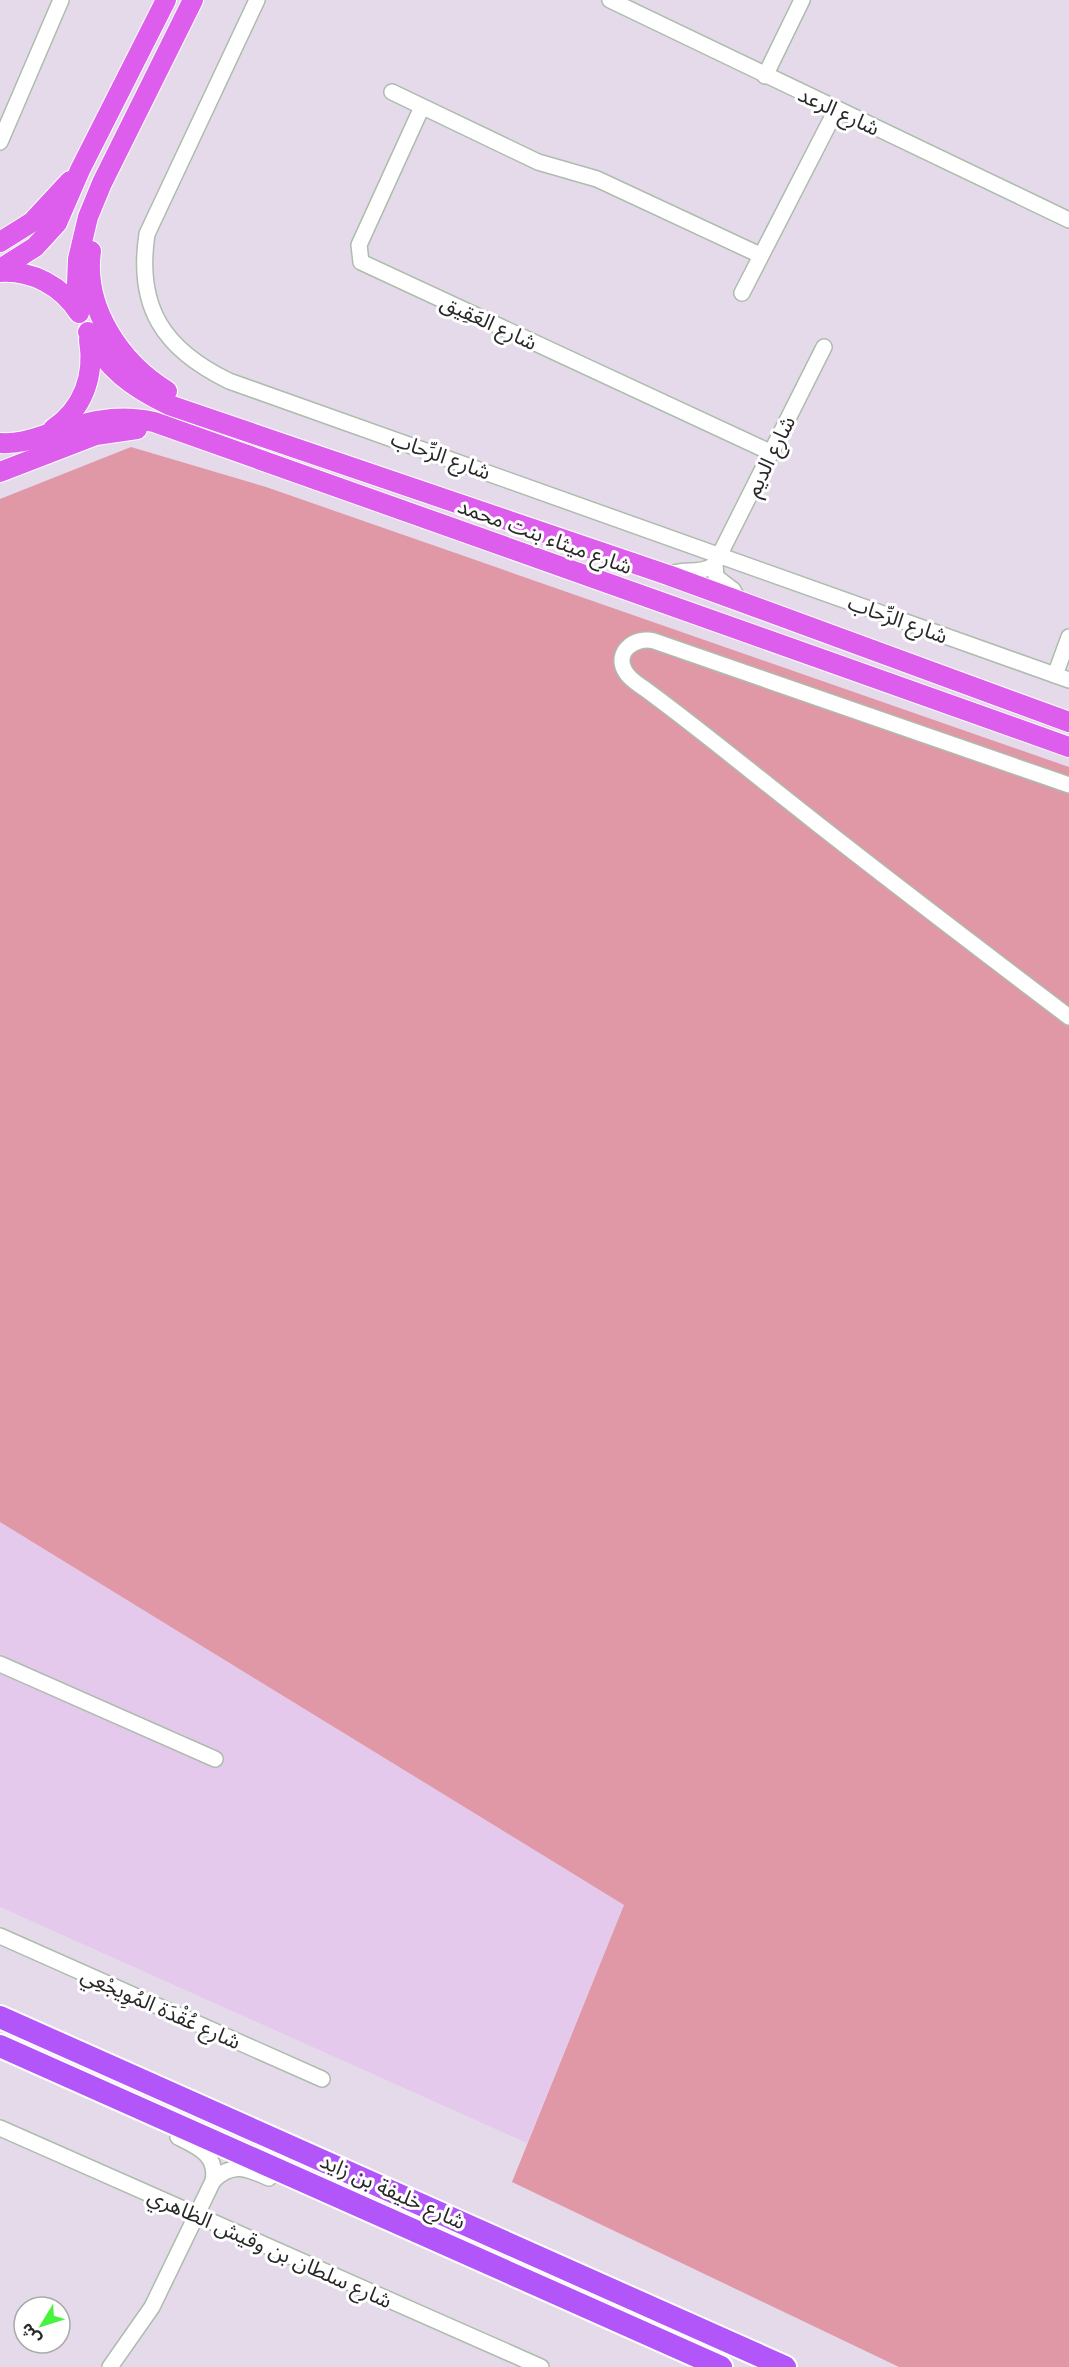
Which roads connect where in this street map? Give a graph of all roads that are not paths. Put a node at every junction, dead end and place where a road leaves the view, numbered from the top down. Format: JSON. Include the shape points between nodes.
{"nodes":[{"id":1,"x":61,"y":0,"type":"edge"},
{"id":2,"x":166,"y":0,"type":"edge"},
{"id":3,"x":193,"y":0,"type":"edge"},
{"id":4,"x":256,"y":0,"type":"edge"},
{"id":5,"x":610,"y":0,"type":"edge"},
{"id":6,"x":802,"y":0,"type":"edge"},
{"id":7,"x":765,"y":76,"type":"junction"},
{"id":8,"x":392,"y":92,"type":"dead end"},
{"id":9,"x":422,"y":107,"type":"junction"},
{"id":10,"x":836,"y":110,"type":"junction"},
{"id":11,"x":0,"y":142,"type":"edge"},
{"id":12,"x":80,"y":170,"type":"junction"},
{"id":13,"x":102,"y":183,"type":"junction"},
{"id":14,"x":1069,"y":220,"type":"edge"},
{"id":15,"x":0,"y":242,"type":"edge"},
{"id":16,"x":760,"y":255,"type":"junction"},
{"id":17,"x":0,"y":270,"type":"edge"},
{"id":18,"x":742,"y":293,"type":"dead end"},
{"id":19,"x":76,"y":308,"type":"junction"},
{"id":20,"x":88,"y":332,"type":"junction"},
{"id":21,"x":824,"y":347,"type":"dead end"},
{"id":22,"x":210,"y":419,"type":"junction"},
{"id":23,"x":43,"y":435,"type":"junction"},
{"id":24,"x":199,"y":438,"type":"junction"},
{"id":25,"x":6,"y":446,"type":"edge"},
{"id":26,"x":771,"y":453,"type":"junction"},
{"id":27,"x":0,"y":472,"type":"edge"},
{"id":28,"x":717,"y":560,"type":"junction"},
{"id":29,"x":668,"y":575,"type":"junction"},
{"id":30,"x":739,"y":601,"type":"junction"},
{"id":31,"x":1069,"y":637,"type":"edge"},
{"id":32,"x":1062,"y":678,"type":"edge"},
{"id":33,"x":1069,"y":722,"type":"edge"},
{"id":34,"x":1069,"y":747,"type":"edge"},
{"id":35,"x":1069,"y":785,"type":"edge"},
{"id":36,"x":1069,"y":1017,"type":"edge"},
{"id":37,"x":1,"y":1667,"type":"edge"},
{"id":38,"x":215,"y":1759,"type":"dead end"},
{"id":39,"x":0,"y":1936,"type":"edge"},
{"id":40,"x":0,"y":2017,"type":"edge"},
{"id":41,"x":0,"y":2046,"type":"edge"},
{"id":42,"x":322,"y":2079,"type":"dead end"},
{"id":43,"x":113,"y":2096,"type":"junction"},
{"id":44,"x":0,"y":2128,"type":"edge"},
{"id":45,"x":213,"y":2181,"type":"junction"},
{"id":46,"x":350,"y":2201,"type":"junction"},
{"id":47,"x":196,"y":2216,"type":"junction"},
{"id":48,"x":110,"y":2367,"type":"edge"},
{"id":49,"x":539,"y":2367,"type":"edge"},
{"id":50,"x":721,"y":2367,"type":"edge"},
{"id":51,"x":785,"y":2367,"type":"edge"}],
"edges":[{"from":1,"to":11,"type":"street"},
{"from":2,"to":12,"type":"main road"},
{"from":3,"to":13,"type":"main road"},
{"from":4,"to":28,"type":"street","name":"شارع الرِّحاب","via":[[147,234],[145,290],[154,317],[189,356],[229,381],[358,424]]},
{"from":5,"to":7,"type":"street","name":"شارع الرعد"},
{"from":6,"to":7,"type":"street"},
{"from":7,"to":10,"type":"street","name":"شارع الرعد"},
{"from":8,"to":9,"type":"street"},
{"from":9,"to":16,"type":"street","via":[[551,168],[597,179]]},
{"from":9,"to":26,"type":"street","name":"شارع العَقِيق","via":[[359,245],[361,262]]},
{"from":10,"to":14,"type":"street","name":"شارع الرعد"},
{"from":10,"to":16,"type":"street"},
{"from":12,"to":15,"type":"main road","via":[[32,222]]},
{"from":12,"to":17,"type":"main road","via":[[52,230],[35,247]]},
{"from":13,"to":19,"type":"main road","via":[[81,238]]},
{"from":13,"to":22,"type":"main road","via":[[89,262],[93,290],[105,324],[131,364]]},
{"from":16,"to":18,"type":"street"},
{"from":17,"to":19,"type":"main road","via":[[38,278],[65,295]]},
{"from":19,"to":20,"type":"main road","name":"شارع ميثاء بنت محمد"},
{"from":20,"to":22,"type":"main road","name":"شارع ميثاء بنت محمد","via":[[105,361],[127,381],[169,405]]},
{"from":20,"to":23,"type":"main road","via":[[92,357],[89,381],[63,422]]},
{"from":21,"to":26,"type":"street","name":"شارع الديم"},
{"from":22,"to":29,"type":"main road","name":"شارع ميثاء بنت محمد"},
{"from":23,"to":24,"type":"main road","name":"شارع ميثاء بنت محمد","via":[[100,419],[127,417]]},
{"from":23,"to":25,"type":"main road","name":"شارع ميثاء بنت محمد"},
{"from":24,"to":27,"type":"main road","via":[[145,430],[108,432]]},
{"from":24,"to":34,"type":"main road","name":"شارع ميثاء بنت محمد"},
{"from":26,"to":28,"type":"street","name":"شارع الديم"},
{"from":28,"to":29,"type":"street","via":[[701,571]]},
{"from":28,"to":30,"type":"street","via":[[717,577],[733,590]]},
{"from":28,"to":32,"type":"street","name":"شارع الرِّحاب"},
{"from":29,"to":30,"type":"main road","name":"شارع ميثاء بنت محمد"},
{"from":30,"to":33,"type":"main road","name":"شارع ميثاء بنت محمد"},
{"from":31,"to":32,"type":"street"},
{"from":35,"to":36,"type":"street","via":[[649,639],[630,644],[623,657],[623,668],[629,677]]},
{"from":37,"to":38,"type":"street"},
{"from":39,"to":42,"type":"street","name":"شارع عُقْدَة المُوِيجْعِي"},
{"from":40,"to":51,"type":"highway","name":"شارع خليفة بن زايد"},
{"from":41,"to":43,"type":"highway","name":"شارع خليفة بن زايد"},
{"from":43,"to":45,"type":"street","via":[[145,2120],[204,2151],[214,2168]]},
{"from":43,"to":46,"type":"highway","name":"شارع خليفة بن زايد"},
{"from":44,"to":47,"type":"street","name":"شارع سلطان بن وقيش الظاهري"},
{"from":45,"to":46,"type":"street","via":[[227,2169],[240,2167],[309,2194]]},
{"from":45,"to":47,"type":"street"},
{"from":46,"to":50,"type":"highway","name":"شارع خليفة بن زايد"},
{"from":47,"to":48,"type":"street","via":[[152,2307]]},
{"from":47,"to":49,"type":"street","name":"شارع سلطان بن وقيش الظاهري"}]}
